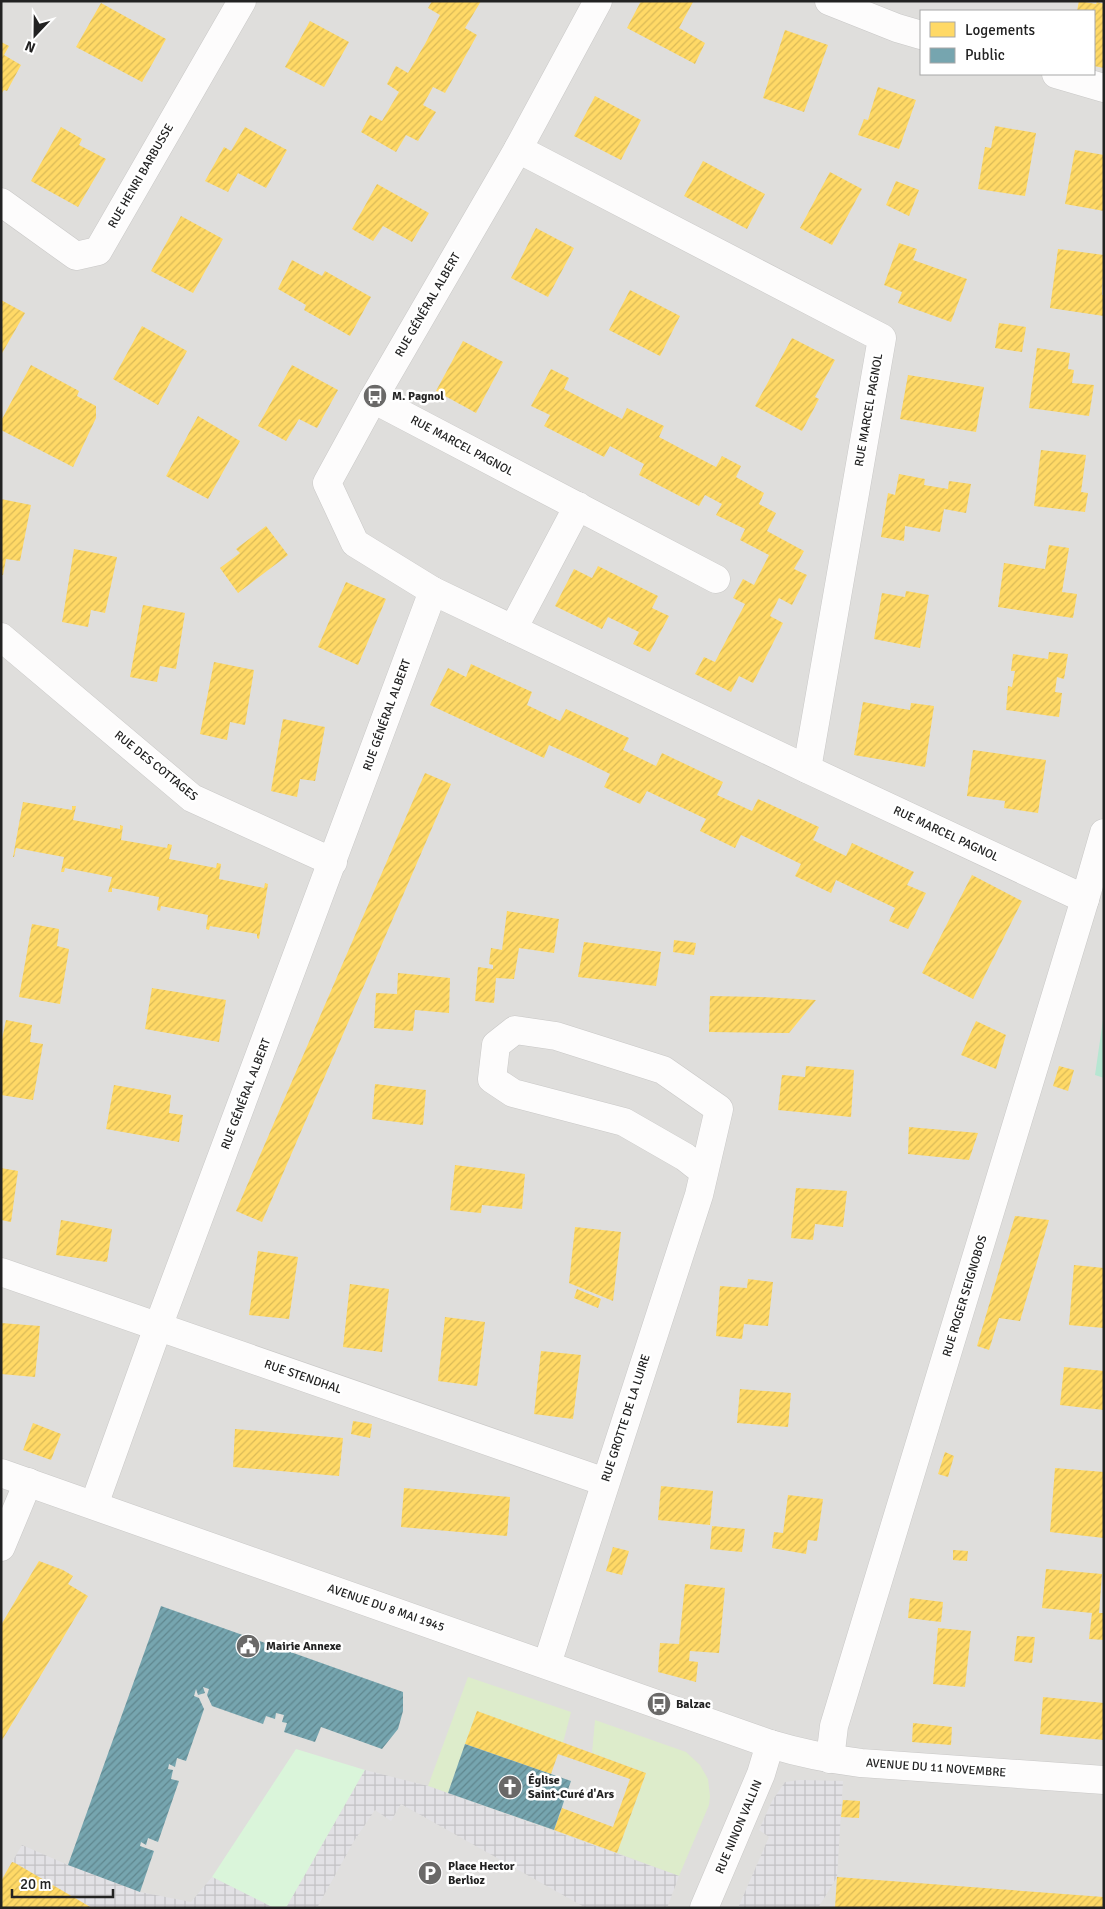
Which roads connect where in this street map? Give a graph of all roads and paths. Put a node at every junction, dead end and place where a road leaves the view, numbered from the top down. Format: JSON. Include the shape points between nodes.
{"nodes":[{"id":1,"x":242,"y":1,"type":"edge"},
{"id":2,"x":598,"y":1,"type":"edge"},
{"id":3,"x":830,"y":1,"type":"edge"},
{"id":4,"x":920,"y":35,"type":"edge"},
{"id":5,"x":1059,"y":75,"type":"edge"},
{"id":6,"x":1104,"y":88,"type":"edge"},
{"id":7,"x":518,"y":149,"type":"junction"},
{"id":8,"x":1,"y":202,"type":"edge"},
{"id":9,"x":373,"y":399,"type":"junction"},
{"id":10,"x":578,"y":506,"type":"junction"},
{"id":11,"x":716,"y":579,"type":"dead end"},
{"id":12,"x":434,"y":590,"type":"junction"},
{"id":13,"x":513,"y":629,"type":"junction"},
{"id":14,"x":1,"y":636,"type":"edge"},
{"id":15,"x":807,"y":769,"type":"junction"},
{"id":16,"x":1104,"y":833,"type":"edge"},
{"id":17,"x":333,"y":862,"type":"junction"},
{"id":18,"x":1086,"y":899,"type":"junction"},
{"id":19,"x":704,"y":1172,"type":"junction"},
{"id":20,"x":1,"y":1272,"type":"edge"},
{"id":21,"x":158,"y":1327,"type":"junction"},
{"id":22,"x":1,"y":1473,"type":"edge"},
{"id":23,"x":28,"y":1482,"type":"junction"},
{"id":24,"x":605,"y":1482,"type":"junction"},
{"id":25,"x":94,"y":1506,"type":"junction"},
{"id":26,"x":1,"y":1548,"type":"edge"},
{"id":27,"x":547,"y":1664,"type":"junction"},
{"id":28,"x":770,"y":1744,"type":"junction"},
{"id":29,"x":830,"y":1759,"type":"junction"},
{"id":30,"x":1104,"y":1780,"type":"edge"},
{"id":31,"x":704,"y":1908,"type":"edge"}],
"edges":[{"from":1,"to":8,"type":"street","name":"RUE HENRI BARBUSSE","via":[[98,252],[76,256]]},
{"from":2,"to":7,"type":"street","name":"RUE GÉNÉRAL ALBERT"},
{"from":3,"to":4,"type":"street"},
{"from":5,"to":6,"type":"street"},
{"from":7,"to":9,"type":"street","name":"RUE GÉNÉRAL ALBERT"},
{"from":7,"to":15,"type":"street","name":"RUE MARCEL PAGNOL","via":[[882,338]]},
{"from":9,"to":10,"type":"street","name":"RUE MARCEL PAGNOL"},
{"from":9,"to":12,"type":"street","name":"RUE GÉNÉRAL ALBERT","via":[[327,483],[356,543]]},
{"from":10,"to":11,"type":"street","name":"RUE MARCEL PAGNOL"},
{"from":10,"to":13,"type":"street"},
{"from":12,"to":13,"type":"street","name":"RUE MARCEL PAGNOL"},
{"from":12,"to":17,"type":"street","name":"RUE GÉNÉRAL ALBERT"},
{"from":13,"to":15,"type":"street","name":"RUE MARCEL PAGNOL"},
{"from":14,"to":17,"type":"street","name":"RUE DES COTTAGES","via":[[192,798]]},
{"from":15,"to":18,"type":"street","name":"RUE MARCEL PAGNOL"},
{"from":16,"to":18,"type":"street","name":"RUE ROGER SEIGNOBOS"},
{"from":17,"to":21,"type":"street","name":"RUE GÉNÉRAL ALBERT"},
{"from":18,"to":29,"type":"street","name":"RUE ROGER SEIGNOBOS","via":[[834,1726]]},
{"from":19,"to":19,"type":"street","name":"RUE GROTTE DE LA LUIRE","via":[[720,1109],[663,1070],[556,1036],[515,1030],[496,1044],[492,1079],[513,1093],[624,1122],[685,1157]]},
{"from":19,"to":24,"type":"street","name":"RUE GROTTE DE LA LUIRE"},
{"from":20,"to":21,"type":"street","name":"RUE STENDHAL"},
{"from":21,"to":24,"type":"street","name":"RUE STENDHAL"},
{"from":21,"to":25,"type":"street","name":"RUE GÉNÉRAL ALBERT"},
{"from":22,"to":23,"type":"street","name":"AVENUE DU 8 MAI 1945"},
{"from":23,"to":25,"type":"street","name":"AVENUE DU 8 MAI 1945"},
{"from":23,"to":26,"type":"street"},
{"from":24,"to":27,"type":"street","name":"RUE GROTTE DE LA LUIRE"},
{"from":25,"to":27,"type":"street","name":"AVENUE DU 8 MAI 1945"},
{"from":27,"to":28,"type":"street","name":"AVENUE DU 8 MAI 1945"},
{"from":28,"to":29,"type":"street","name":"AVENUE DU 11 NOVEMBRE"},
{"from":28,"to":31,"type":"street","name":"RUE NINON VALLIN","via":[[761,1774]]},
{"from":29,"to":30,"type":"street","name":"AVENUE DU 11 NOVEMBRE"}]}
